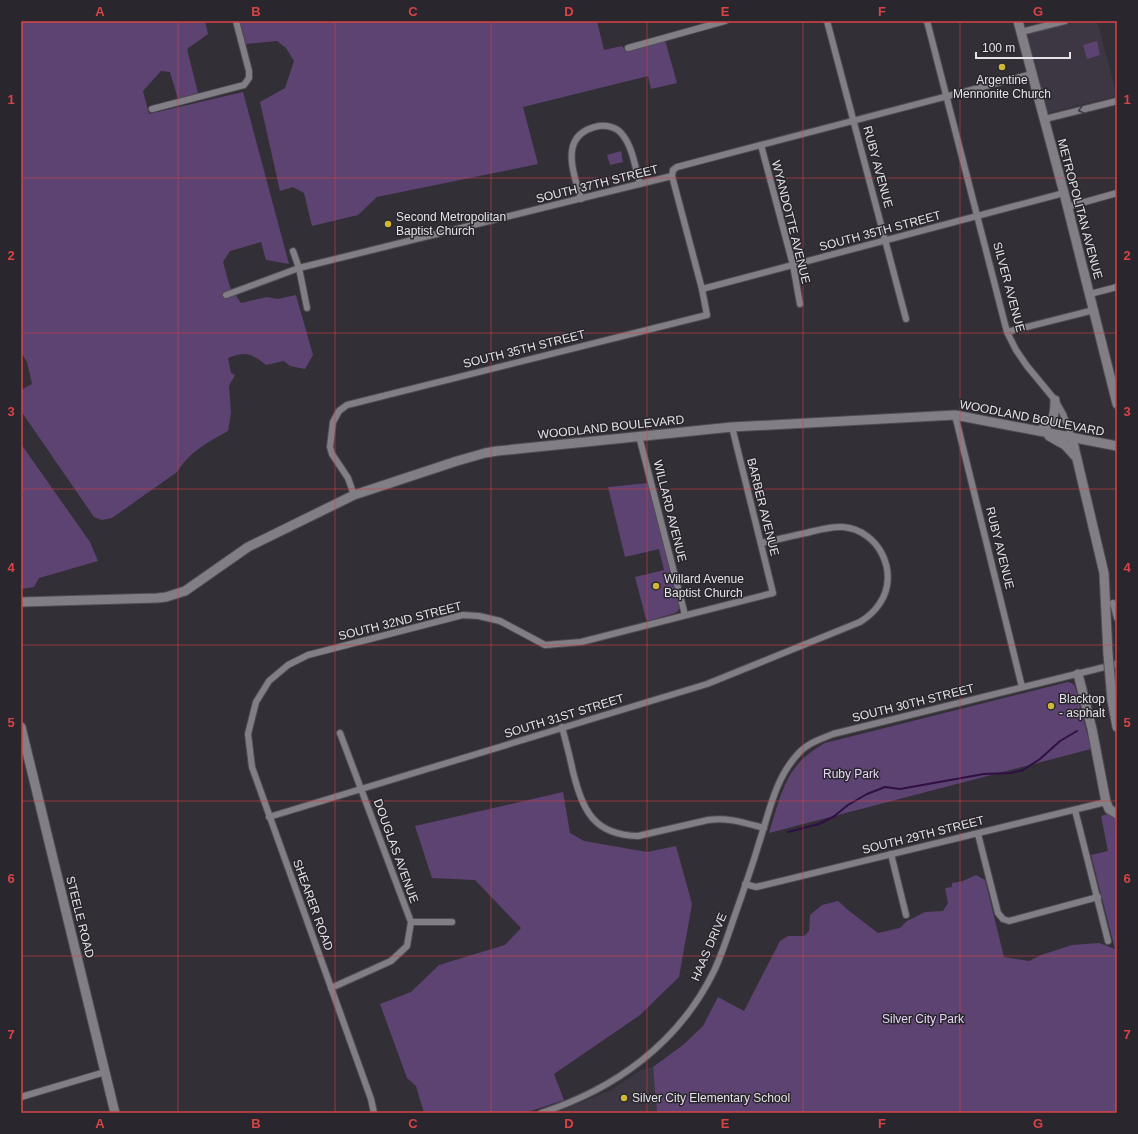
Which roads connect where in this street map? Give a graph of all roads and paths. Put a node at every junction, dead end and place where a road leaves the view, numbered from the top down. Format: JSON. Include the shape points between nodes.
{"nodes":[{"id":1,"x":236,"y":21,"type":"edge"},
{"id":2,"x":724,"y":21,"type":"edge"},
{"id":3,"x":827,"y":21,"type":"edge"},
{"id":4,"x":926,"y":21,"type":"edge"},
{"id":5,"x":1018,"y":21,"type":"edge"},
{"id":6,"x":1065,"y":21,"type":"edge"},
{"id":7,"x":1021,"y":32,"type":"junction"},
{"id":8,"x":628,"y":48,"type":"dead end"},
{"id":9,"x":1032,"y":74,"type":"junction"},
{"id":10,"x":946,"y":96,"type":"junction"},
{"id":11,"x":1117,"y":101,"type":"edge"},
{"id":12,"x":152,"y":109,"type":"dead end"},
{"id":13,"x":1044,"y":119,"type":"junction"},
{"id":14,"x":853,"y":121,"type":"junction"},
{"id":15,"x":761,"y":145,"type":"junction"},
{"id":16,"x":672,"y":176,"type":"junction"},
{"id":17,"x":640,"y":184,"type":"junction"},
{"id":18,"x":1064,"y":193,"type":"junction"},
{"id":19,"x":1117,"y":194,"type":"edge"},
{"id":20,"x":581,"y":199,"type":"junction"},
{"id":21,"x":1067,"y":207,"type":"junction"},
{"id":22,"x":978,"y":216,"type":"junction"},
{"id":23,"x":885,"y":241,"type":"junction"},
{"id":24,"x":293,"y":251,"type":"dead end"},
{"id":25,"x":793,"y":265,"type":"junction"},
{"id":26,"x":299,"y":268,"type":"junction"},
{"id":27,"x":1117,"y":287,"type":"edge"},
{"id":28,"x":702,"y":289,"type":"junction"},
{"id":29,"x":1090,"y":294,"type":"junction"},
{"id":30,"x":226,"y":295,"type":"dead end"},
{"id":31,"x":800,"y":304,"type":"dead end"},
{"id":32,"x":307,"y":308,"type":"dead end"},
{"id":33,"x":1094,"y":310,"type":"junction"},
{"id":34,"x":906,"y":319,"type":"dead end"},
{"id":35,"x":1007,"y":332,"type":"junction"},
{"id":36,"x":1114,"y":380,"type":"edge"},
{"id":37,"x":1055,"y":400,"type":"junction"},
{"id":38,"x":1117,"y":404,"type":"edge"},
{"id":39,"x":955,"y":415,"type":"junction"},
{"id":40,"x":732,"y":427,"type":"junction"},
{"id":41,"x":1039,"y":431,"type":"junction"},
{"id":42,"x":640,"y":436,"type":"junction"},
{"id":43,"x":1072,"y":438,"type":"junction"},
{"id":44,"x":1117,"y":446,"type":"edge"},
{"id":45,"x":1076,"y":457,"type":"junction"},
{"id":46,"x":354,"y":495,"type":"junction"},
{"id":47,"x":761,"y":543,"type":"junction"},
{"id":48,"x":1104,"y":573,"type":"junction"},
{"id":49,"x":1110,"y":592,"type":"dead end"},
{"id":50,"x":773,"y":593,"type":"joint"},
{"id":51,"x":21,"y":602,"type":"edge"},
{"id":52,"x":1113,"y":603,"type":"dead end"},
{"id":53,"x":685,"y":615,"type":"junction"},
{"id":54,"x":1117,"y":618,"type":"edge"},
{"id":55,"x":1117,"y":664,"type":"edge"},
{"id":56,"x":1078,"y":674,"type":"junction"},
{"id":57,"x":1022,"y":687,"type":"junction"},
{"id":58,"x":256,"y":702,"type":"joint"},
{"id":59,"x":21,"y":727,"type":"edge"},
{"id":60,"x":562,"y":727,"type":"junction"},
{"id":61,"x":1117,"y":727,"type":"edge"},
{"id":62,"x":340,"y":733,"type":"dead end"},
{"id":63,"x":361,"y":788,"type":"junction"},
{"id":64,"x":1106,"y":802,"type":"junction"},
{"id":65,"x":1075,"y":810,"type":"junction"},
{"id":66,"x":1117,"y":814,"type":"edge"},
{"id":67,"x":269,"y":817,"type":"junction"},
{"id":68,"x":764,"y":828,"type":"junction"},
{"id":69,"x":978,"y":834,"type":"junction"},
{"id":70,"x":891,"y":854,"type":"junction"},
{"id":71,"x":745,"y":884,"type":"junction"},
{"id":72,"x":1098,"y":897,"type":"junction"},
{"id":73,"x":906,"y":915,"type":"dead end"},
{"id":74,"x":411,"y":922,"type":"junction"},
{"id":75,"x":452,"y":922,"type":"dead end"},
{"id":76,"x":1108,"y":941,"type":"dead end"},
{"id":77,"x":331,"y":988,"type":"junction"},
{"id":78,"x":105,"y":1072,"type":"junction"},
{"id":79,"x":21,"y":1097,"type":"edge"},
{"id":80,"x":115,"y":1113,"type":"edge"},
{"id":81,"x":374,"y":1113,"type":"edge"},
{"id":82,"x":541,"y":1113,"type":"edge"}],
"edges":[{"from":1,"to":12,"type":"street","via":[[248,81],[240,87]]},
{"from":2,"to":8,"type":"street"},
{"from":3,"to":14,"type":"street","name":"RUBY AVENUE"},
{"from":4,"to":10,"type":"street","name":"SILVER AVENUE"},
{"from":5,"to":7,"type":"street","name":"METROPOLITAN AVENUE"},
{"from":6,"to":7,"type":"street"},
{"from":7,"to":9,"type":"street","name":"METROPOLITAN AVENUE"},
{"from":9,"to":10,"type":"street","name":"SOUTH 37TH STREET"},
{"from":9,"to":13,"type":"street","name":"METROPOLITAN AVENUE"},
{"from":10,"to":14,"type":"street","name":"SOUTH 37TH STREET"},
{"from":10,"to":22,"type":"street","name":"SILVER AVENUE"},
{"from":11,"to":13,"type":"street","one_way":true},
{"from":13,"to":18,"type":"street","name":"METROPOLITAN AVENUE"},
{"from":14,"to":15,"type":"street","name":"SOUTH 37TH STREET"},
{"from":14,"to":23,"type":"street","name":"RUBY AVENUE"},
{"from":15,"to":16,"type":"street","name":"SOUTH 37TH STREET","via":[[677,167],[673,170]]},
{"from":15,"to":25,"type":"street","name":"WYANDOTTE AVENUE"},
{"from":16,"to":17,"type":"street","name":"SOUTH 37TH STREET"},
{"from":16,"to":28,"type":"street"},
{"from":17,"to":20,"type":"street","name":"SOUTH 37TH STREET"},
{"from":17,"to":20,"type":"street","via":[[629,146],[620,132],[613,128],[595,127],[580,134],[571,152],[572,167]]},
{"from":18,"to":21,"type":"street","name":"METROPOLITAN AVENUE"},
{"from":18,"to":22,"type":"street","name":"SOUTH 35TH STREET"},
{"from":19,"to":21,"type":"street"},
{"from":20,"to":26,"type":"street","name":"SOUTH 37TH STREET"},
{"from":21,"to":29,"type":"street","name":"METROPOLITAN AVENUE"},
{"from":22,"to":23,"type":"street","name":"SOUTH 35TH STREET"},
{"from":22,"to":35,"type":"street","name":"SILVER AVENUE"},
{"from":23,"to":25,"type":"street","name":"SOUTH 35TH STREET"},
{"from":23,"to":34,"type":"street","name":"RUBY AVENUE"},
{"from":24,"to":26,"type":"street"},
{"from":25,"to":28,"type":"street","name":"SOUTH 35TH STREET"},
{"from":25,"to":31,"type":"street","name":"WYANDOTTE AVENUE"},
{"from":26,"to":30,"type":"street","name":"SOUTH 37TH STREET"},
{"from":26,"to":32,"type":"street"},
{"from":27,"to":29,"type":"street"},
{"from":28,"to":46,"type":"street","name":"SOUTH 35TH STREET","via":[[707,315],[347,405],[338,411],[333,422],[330,448],[348,478]]},
{"from":29,"to":33,"type":"street","name":"METROPOLITAN AVENUE"},
{"from":33,"to":35,"type":"street"},
{"from":33,"to":36,"type":"street","name":"METROPOLITAN AVENUE"},
{"from":35,"to":37,"type":"street","name":"SILVER AVENUE","via":[[1027,366]]},
{"from":36,"to":38,"type":"street","name":"METROPOLITAN AVENUE"},
{"from":37,"to":41,"type":"street","via":[[1051,422]]},
{"from":37,"to":43,"type":"street","name":"SILVER AVENUE"},
{"from":39,"to":40,"type":"street","name":"WOODLAND BOULEVARD"},
{"from":39,"to":41,"type":"street","name":"WOODLAND BOULEVARD"},
{"from":39,"to":57,"type":"street","name":"RUBY AVENUE"},
{"from":40,"to":42,"type":"street","name":"WOODLAND BOULEVARD"},
{"from":40,"to":47,"type":"street","name":"BARBER AVENUE"},
{"from":41,"to":43,"type":"street","name":"WOODLAND BOULEVARD"},
{"from":41,"to":45,"type":"street","via":[[1065,445]]},
{"from":42,"to":46,"type":"street","name":"WOODLAND BOULEVARD","via":[[485,453]]},
{"from":42,"to":53,"type":"street","name":"WILLARD AVENUE"},
{"from":43,"to":44,"type":"street","name":"WOODLAND BOULEVARD"},
{"from":43,"to":45,"type":"street","name":"SILVER AVENUE"},
{"from":45,"to":48,"type":"street","name":"SILVER AVENUE"},
{"from":46,"to":51,"type":"street","name":"WOODLAND BOULEVARD","via":[[248,547],[185,591],[166,597],[137,599]]},
{"from":47,"to":50,"type":"street","name":"BARBER AVENUE"},
{"from":47,"to":60,"type":"street","name":"SOUTH 31ST STREET","via":[[826,528],[843,527],[858,531],[873,541],[882,553],[887,566],[886,592],[872,614],[860,622],[707,684]]},
{"from":48,"to":49,"type":"street","name":"SILVER AVENUE"},
{"from":48,"to":61,"type":"street","bridge":true,"via":[[1108,654]]},
{"from":50,"to":53,"type":"street","name":"SOUTH 32ND STREET"},
{"from":52,"to":54,"type":"street"},
{"from":53,"to":58,"type":"street","name":"SOUTH 32ND STREET","via":[[581,642],[545,646],[500,621],[463,615],[308,655],[288,665],[269,681]]},
{"from":55,"to":56,"type":"street","name":"SOUTH 30TH STREET"},
{"from":56,"to":57,"type":"street","name":"SOUTH 30TH STREET"},
{"from":56,"to":64,"type":"street"},
{"from":57,"to":68,"type":"street","name":"SOUTH 30TH STREET","via":[[833,734],[818,740],[798,754],[788,766],[777,788]]},
{"from":58,"to":67,"type":"street","name":"SHEARER ROAD","via":[[248,734],[252,767]]},
{"from":59,"to":78,"type":"street","name":"STEELE ROAD"},
{"from":60,"to":63,"type":"street","name":"SOUTH 31ST STREET"},
{"from":60,"to":68,"type":"street","via":[[579,793],[589,814],[608,830],[627,836],[638,836],[720,818]]},
{"from":62,"to":63,"type":"street","name":"DOUGLAS AVENUE"},
{"from":63,"to":67,"type":"street","name":"SOUTH 31ST STREET"},
{"from":63,"to":74,"type":"street","name":"DOUGLAS AVENUE"},
{"from":64,"to":65,"type":"street","name":"SOUTH 29TH STREET"},
{"from":64,"to":66,"type":"street","via":[[1109,809]]},
{"from":65,"to":69,"type":"street","name":"SOUTH 29TH STREET"},
{"from":65,"to":72,"type":"street"},
{"from":67,"to":77,"type":"street","name":"SHEARER ROAD"},
{"from":68,"to":71,"type":"street","name":"HAAS DRIVE"},
{"from":69,"to":70,"type":"street","name":"SOUTH 29TH STREET"},
{"from":69,"to":72,"type":"street","via":[[998,913],[1003,919],[1009,920]]},
{"from":70,"to":71,"type":"street","name":"SOUTH 29TH STREET","via":[[756,887]]},
{"from":70,"to":73,"type":"street"},
{"from":71,"to":82,"type":"street","name":"HAAS DRIVE","via":[[713,972],[686,1015],[669,1035],[650,1054],[607,1084],[582,1098]]},
{"from":72,"to":76,"type":"street"},
{"from":74,"to":75,"type":"street"},
{"from":74,"to":77,"type":"street","via":[[407,946],[391,961]]},
{"from":77,"to":81,"type":"street","name":"SHEARER ROAD"},
{"from":78,"to":79,"type":"street"},
{"from":78,"to":80,"type":"street","name":"STEELE ROAD"}]}
